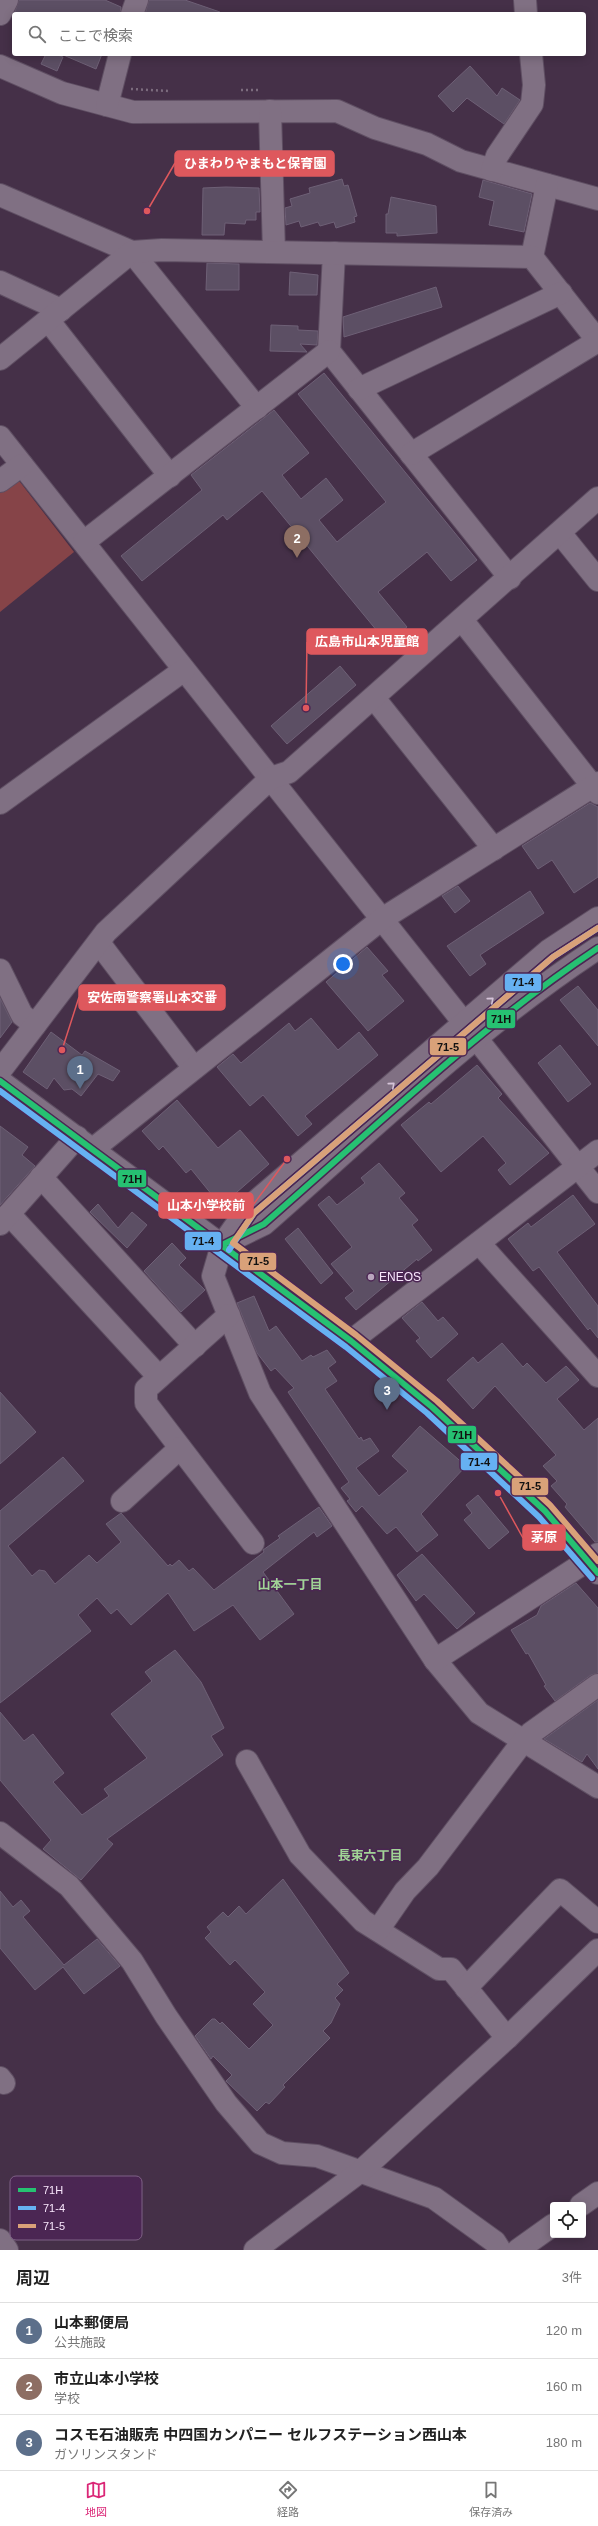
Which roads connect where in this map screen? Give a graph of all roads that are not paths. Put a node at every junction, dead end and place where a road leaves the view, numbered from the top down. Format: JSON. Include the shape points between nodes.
{"nodes":[{"id":1,"x":7,"y":0,"type":"edge"},
{"id":2,"x":138,"y":0,"type":"edge"},
{"id":3,"x":525,"y":0,"type":"edge"},
{"id":4,"x":133,"y":12,"type":"edge"},
{"id":5,"x":526,"y":12,"type":"edge"},
{"id":6,"x":0,"y":14,"type":"edge"},
{"id":7,"x":120,"y":56,"type":"edge"},
{"id":8,"x":531,"y":56,"type":"edge"},
{"id":9,"x":0,"y":66,"type":"edge"},
{"id":10,"x":108,"y":105,"type":"junction"},
{"id":11,"x":270,"y":111,"type":"junction"},
{"id":12,"x":492,"y":170,"type":"junction"},
{"id":13,"x":547,"y":185,"type":"junction"},
{"id":14,"x":0,"y":196,"type":"edge"},
{"id":15,"x":598,"y":199,"type":"edge"},
{"id":16,"x":132,"y":252,"type":"junction"},
{"id":17,"x":274,"y":252,"type":"junction"},
{"id":18,"x":334,"y":253,"type":"junction"},
{"id":19,"x":532,"y":257,"type":"junction"},
{"id":20,"x":0,"y":282,"type":"edge"},
{"id":21,"x":561,"y":293,"type":"junction"},
{"id":22,"x":54,"y":315,"type":"junction"},
{"id":23,"x":598,"y":341,"type":"edge"},
{"id":24,"x":329,"y":351,"type":"junction"},
{"id":25,"x":0,"y":359,"type":"edge"},
{"id":26,"x":359,"y":389,"type":"junction"},
{"id":27,"x":257,"y":408,"type":"junction"},
{"id":28,"x":0,"y":437,"type":"edge"},
{"id":29,"x":411,"y":454,"type":"junction"},
{"id":30,"x":22,"y":465,"type":"junction"},
{"id":31,"x":170,"y":476,"type":"junction"},
{"id":32,"x":0,"y":481,"type":"edge"},
{"id":33,"x":598,"y":498,"type":"edge"},
{"id":34,"x":560,"y":534,"type":"junction"},
{"id":35,"x":84,"y":542,"type":"junction"},
{"id":36,"x":510,"y":578,"type":"junction"},
{"id":37,"x":598,"y":580,"type":"edge"},
{"id":38,"x":462,"y":620,"type":"junction"},
{"id":39,"x":184,"y":670,"type":"junction"},
{"id":40,"x":374,"y":698,"type":"junction"},
{"id":41,"x":271,"y":778,"type":"junction"},
{"id":42,"x":596,"y":788,"type":"edge"},
{"id":43,"x":0,"y":803,"type":"edge"},
{"id":44,"x":494,"y":849,"type":"junction"},
{"id":45,"x":598,"y":918,"type":"edge"},
{"id":46,"x":382,"y":919,"type":"junction"},
{"id":47,"x":98,"y":942,"type":"junction"},
{"id":48,"x":598,"y":948,"type":"edge"},
{"id":49,"x":0,"y":970,"type":"edge"},
{"id":50,"x":35,"y":1025,"type":"junction"},
{"id":51,"x":470,"y":1031,"type":"junction"},
{"id":52,"x":194,"y":1068,"type":"junction"},
{"id":53,"x":0,"y":1071,"type":"edge"},
{"id":54,"x":0,"y":1081,"type":"edge"},
{"id":55,"x":85,"y":1143,"type":"junction"},
{"id":56,"x":598,"y":1151,"type":"edge"},
{"id":57,"x":578,"y":1167,"type":"junction"},
{"id":58,"x":41,"y":1177,"type":"junction"},
{"id":59,"x":598,"y":1192,"type":"edge"},
{"id":60,"x":4,"y":1219,"type":"edge"},
{"id":61,"x":479,"y":1243,"type":"junction"},
{"id":62,"x":222,"y":1244,"type":"junction"},
{"id":63,"x":229,"y":1316,"type":"junction"},
{"id":64,"x":351,"y":1341,"type":"junction"},
{"id":65,"x":195,"y":1346,"type":"junction"},
{"id":66,"x":598,"y":1376,"type":"edge"},
{"id":67,"x":159,"y":1377,"type":"junction"},
{"id":68,"x":180,"y":1448,"type":"junction"},
{"id":69,"x":122,"y":1501,"type":"dead end"},
{"id":70,"x":253,"y":1543,"type":"dead end"},
{"id":71,"x":595,"y":1563,"type":"edge"},
{"id":72,"x":435,"y":1660,"type":"junction"},
{"id":73,"x":598,"y":1685,"type":"edge"},
{"id":74,"x":524,"y":1740,"type":"junction"},
{"id":75,"x":247,"y":1761,"type":"dead end"},
{"id":76,"x":597,"y":1785,"type":"edge"},
{"id":77,"x":0,"y":1833,"type":"edge"},
{"id":78,"x":598,"y":1922,"type":"edge"},
{"id":79,"x":378,"y":1930,"type":"junction"},
{"id":80,"x":598,"y":1950,"type":"edge"},
{"id":81,"x":466,"y":1988,"type":"junction"},
{"id":82,"x":507,"y":2038,"type":"junction"},
{"id":83,"x":361,"y":2171,"type":"junction"},
{"id":84,"x":598,"y":2193,"type":"edge"},
{"id":85,"x":585,"y":2202,"type":"edge"},
{"id":86,"x":550,"y":2227,"type":"edge"},
{"id":87,"x":0,"y":2240,"type":"edge"},
{"id":88,"x":7,"y":2250,"type":"edge"},
{"id":89,"x":255,"y":2250,"type":"edge"},
{"id":90,"x":500,"y":2250,"type":"edge"},
{"id":91,"x":518,"y":2250,"type":"edge"}],
"edges":[{"from":1,"to":6,"type":"street"},
{"from":2,"to":4,"type":"street"},
{"from":3,"to":5,"type":"street"},
{"from":7,"to":10,"type":"street"},
{"from":8,"to":12,"type":"street","via":[[534,85],[532,104],[497,156]]},
{"from":9,"to":10,"type":"street","via":[[62,93]]},
{"from":10,"to":11,"type":"street","via":[[133,112]]},
{"from":11,"to":12,"type":"street","via":[[337,111],[375,128],[427,144],[461,161]]},
{"from":11,"to":17,"type":"street"},
{"from":12,"to":13,"type":"street"},
{"from":13,"to":15,"type":"street"},
{"from":13,"to":19,"type":"street"},
{"from":14,"to":16,"type":"street"},
{"from":16,"to":17,"type":"street"},
{"from":16,"to":22,"type":"street"},
{"from":16,"to":27,"type":"street"},
{"from":17,"to":18,"type":"street"},
{"from":18,"to":19,"type":"street"},
{"from":18,"to":24,"type":"street"},
{"from":19,"to":21,"type":"street"},
{"from":20,"to":22,"type":"street"},
{"from":21,"to":23,"type":"street"},
{"from":21,"to":26,"type":"street"},
{"from":22,"to":25,"type":"street"},
{"from":22,"to":31,"type":"street"},
{"from":23,"to":29,"type":"street"},
{"from":24,"to":26,"type":"street"},
{"from":24,"to":27,"type":"street"},
{"from":26,"to":29,"type":"street"},
{"from":27,"to":31,"type":"street"},
{"from":28,"to":30,"type":"street"},
{"from":29,"to":36,"type":"street"},
{"from":30,"to":32,"type":"street"},
{"from":30,"to":35,"type":"street"},
{"from":31,"to":35,"type":"street"},
{"from":33,"to":34,"type":"street"},
{"from":34,"to":36,"type":"street"},
{"from":34,"to":37,"type":"street"},
{"from":35,"to":39,"type":"street"},
{"from":36,"to":38,"type":"street"},
{"from":38,"to":40,"type":"street"},
{"from":38,"to":42,"type":"street"},
{"from":39,"to":41,"type":"street"},
{"from":39,"to":43,"type":"street"},
{"from":40,"to":41,"type":"street","via":[[289,772]]},
{"from":40,"to":44,"type":"street"},
{"from":41,"to":46,"type":"street"},
{"from":41,"to":47,"type":"street"},
{"from":42,"to":44,"type":"street"},
{"from":44,"to":46,"type":"street"},
{"from":51,"to":45,"type":"street","one_way":true,"via":[[548,951]]},
{"from":46,"to":51,"type":"street"},
{"from":46,"to":52,"type":"street"},
{"from":47,"to":50,"type":"street"},
{"from":47,"to":52,"type":"street"},
{"from":48,"to":51,"type":"street"},
{"from":49,"to":50,"type":"street","via":[[22,1015]]},
{"from":50,"to":53,"type":"street"},
{"from":51,"to":57,"type":"street"},
{"from":51,"to":62,"type":"street","via":[[264,1224]]},
{"from":52,"to":55,"type":"street"},
{"from":54,"to":55,"type":"street"},
{"from":55,"to":58,"type":"street"},
{"from":55,"to":62,"type":"street"},
{"from":56,"to":57,"type":"street"},
{"from":57,"to":59,"type":"street"},
{"from":57,"to":61,"type":"street"},
{"from":58,"to":60,"type":"street"},
{"from":58,"to":65,"type":"street"},
{"from":60,"to":67,"type":"street"},
{"from":61,"to":64,"type":"street"},
{"from":61,"to":66,"type":"street"},
{"from":62,"to":63,"type":"street","via":[[213,1276]]},
{"from":62,"to":64,"type":"street"},
{"from":63,"to":65,"type":"street"},
{"from":63,"to":72,"type":"street","via":[[260,1393]]},
{"from":64,"to":71,"type":"street","via":[[432,1407],[539,1506]]},
{"from":65,"to":67,"type":"street"},
{"from":67,"to":68,"type":"street","via":[[146,1389],[146,1403]]},
{"from":68,"to":69,"type":"street"},
{"from":68,"to":70,"type":"street"},
{"from":71,"to":72,"type":"street"},
{"from":72,"to":74,"type":"street","via":[[479,1713]]},
{"from":73,"to":74,"type":"street","via":[[531,1732]]},
{"from":74,"to":76,"type":"street"},
{"from":74,"to":79,"type":"street","via":[[428,1867],[405,1891]]},
{"from":75,"to":79,"type":"street","via":[[300,1855],[363,1920]]},
{"from":77,"to":83,"type":"street","via":[[74,1892],[132,1961],[166,2016],[226,2103],[260,2143],[282,2154],[318,2156]]},
{"from":78,"to":81,"type":"street","via":[[560,1890]]},
{"from":79,"to":81,"type":"street","via":[[439,1969],[450,1969]]},
{"from":80,"to":82,"type":"street"},
{"from":81,"to":82,"type":"street"},
{"from":82,"to":83,"type":"street"},
{"from":83,"to":89,"type":"street"},
{"from":83,"to":90,"type":"street","via":[[434,2198],[495,2242]]},
{"from":84,"to":85,"type":"street"},
{"from":86,"to":91,"type":"street"},
{"from":87,"to":88,"type":"street"}]}
